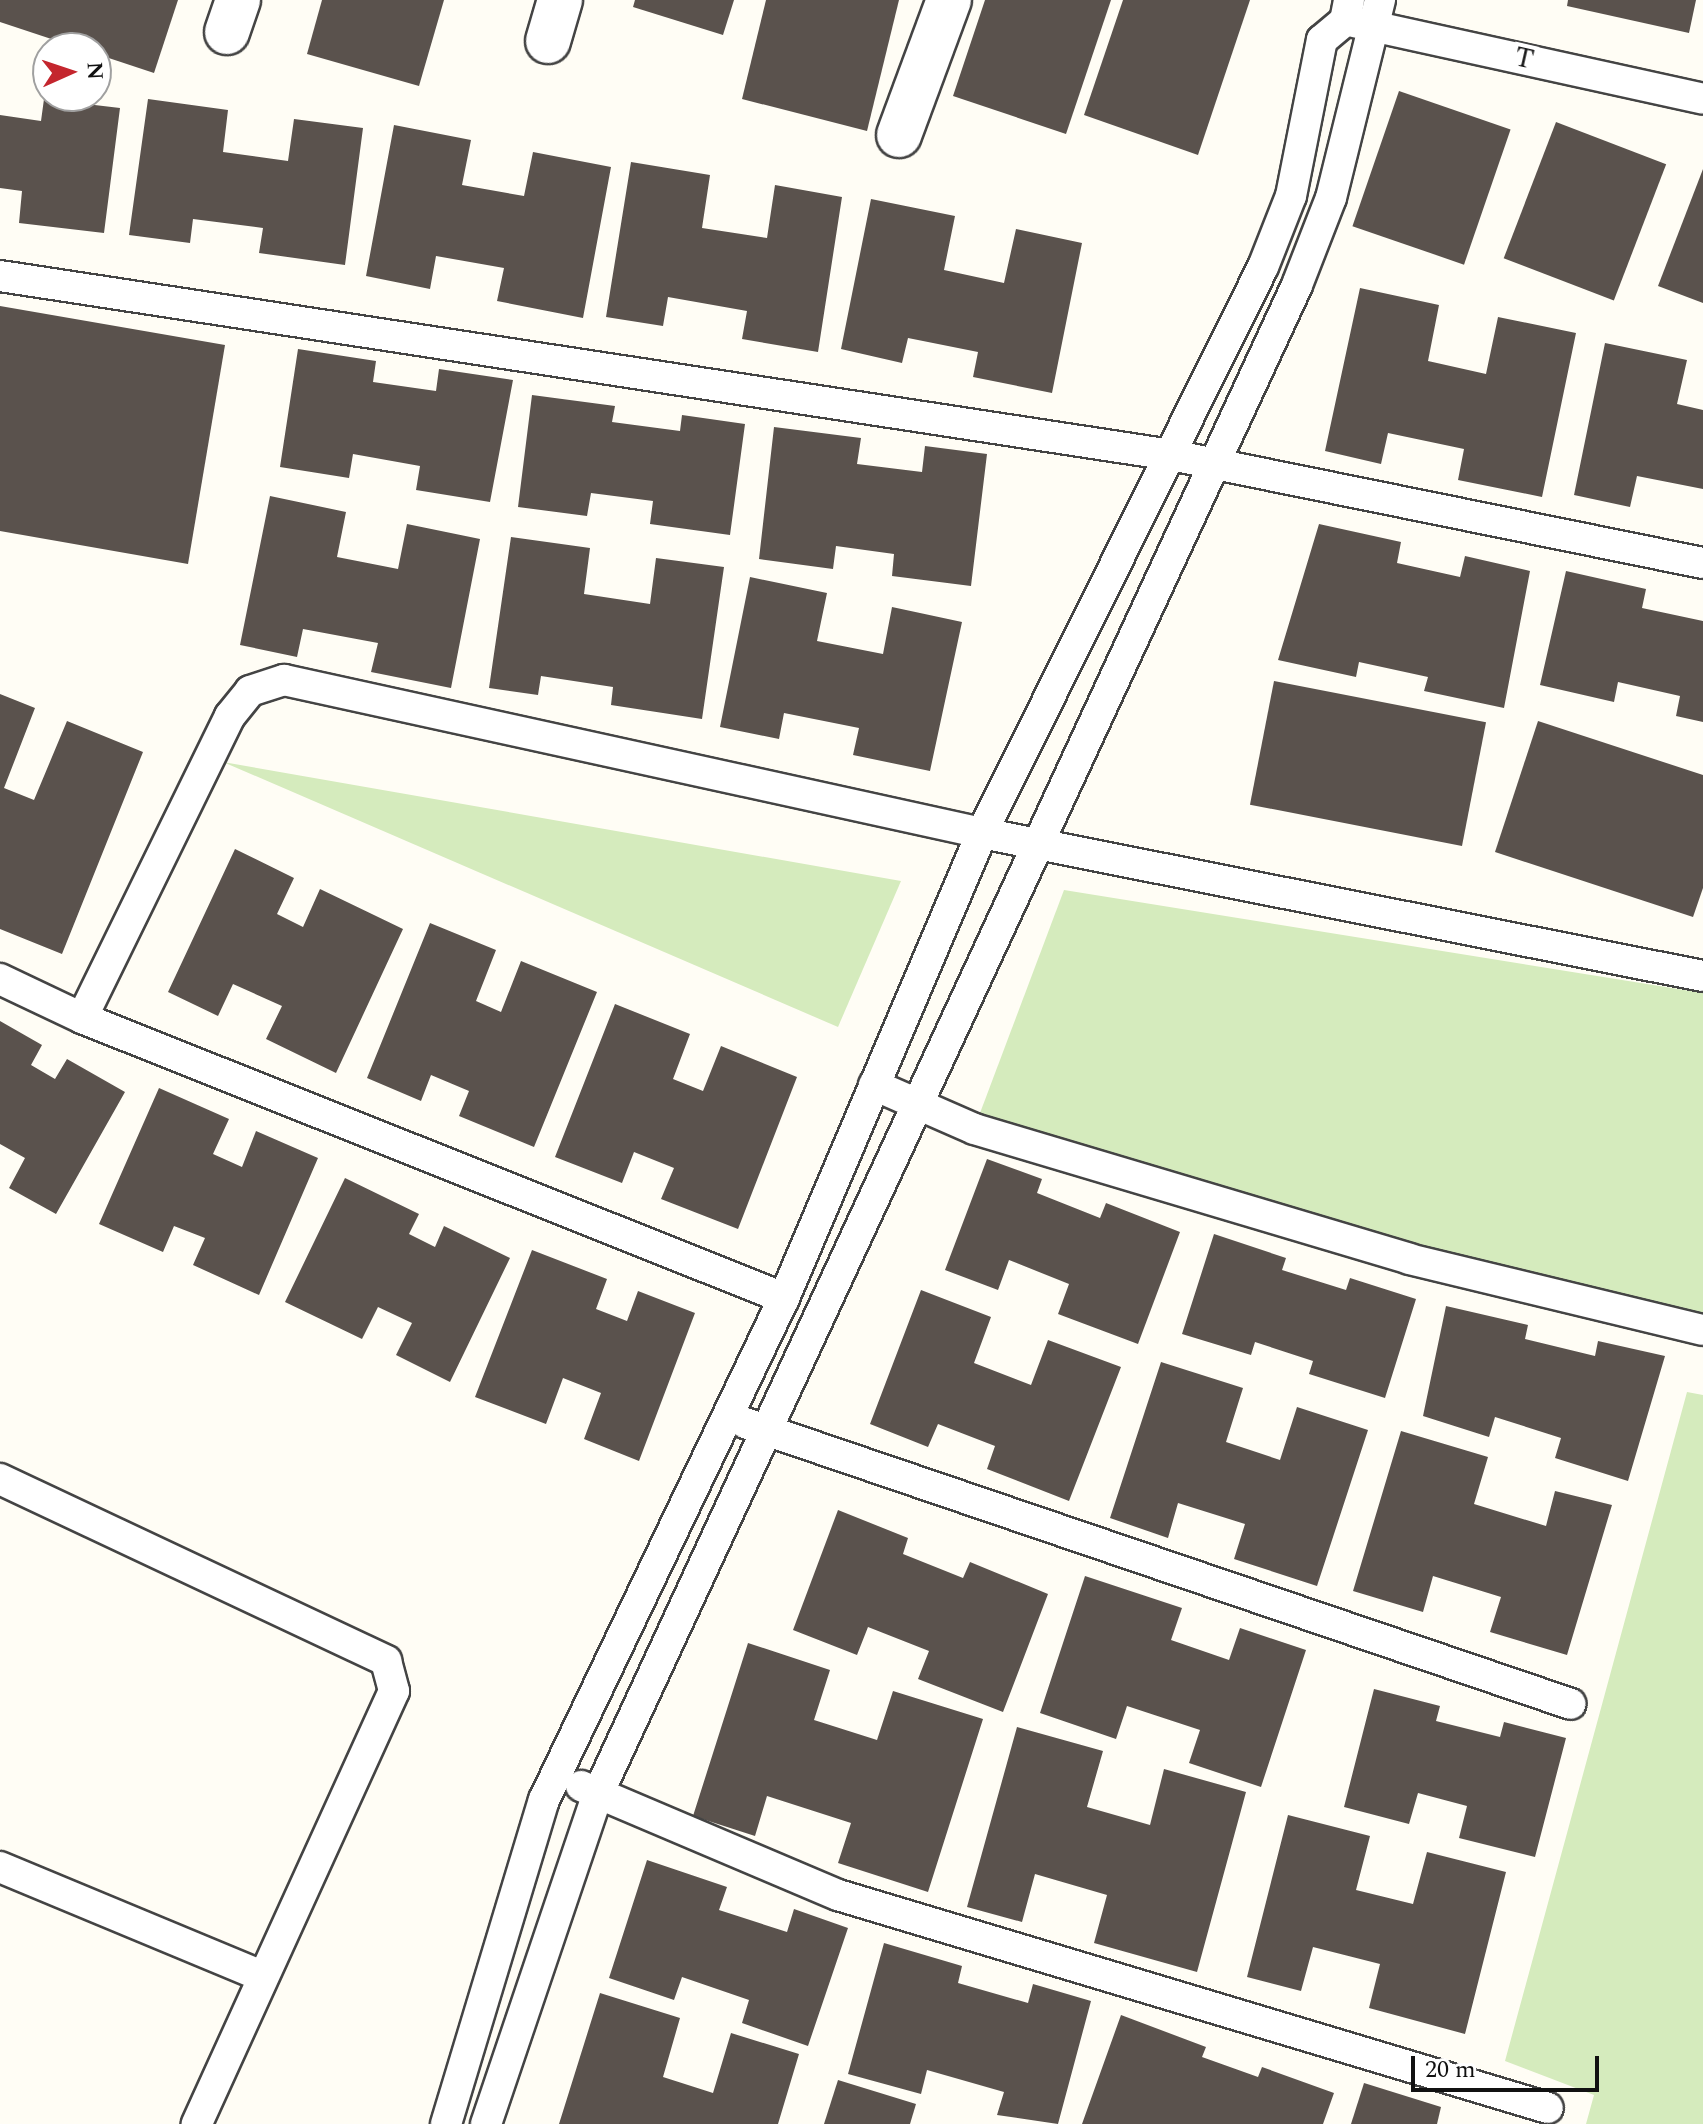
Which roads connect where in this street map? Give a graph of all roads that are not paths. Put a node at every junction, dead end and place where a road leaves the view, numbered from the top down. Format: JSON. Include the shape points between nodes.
{"nodes":[{"id":1,"x":560,"y":0,"type":"edge"},
{"id":2,"x":949,"y":0,"type":"edge"},
{"id":3,"x":1347,"y":10,"type":"edge"},
{"id":4,"x":1377,"y":13,"type":"edge"},
{"id":5,"x":548,"y":41,"type":"dead end"},
{"id":6,"x":1703,"y":99,"type":"edge"},
{"id":7,"x":899,"y":135,"type":"dead end"},
{"id":8,"x":0,"y":276,"type":"edge"},
{"id":9,"x":1171,"y":455,"type":"junction"},
{"id":10,"x":1212,"y":465,"type":"junction"},
{"id":11,"x":1703,"y":563,"type":"edge"},
{"id":12,"x":982,"y":833,"type":"junction"},
{"id":13,"x":1036,"y":839,"type":"junction"},
{"id":14,"x":1703,"y":976,"type":"edge"},
{"id":15,"x":0,"y":979,"type":"edge"},
{"id":16,"x":82,"y":1018,"type":"junction"},
{"id":17,"x":874,"y":1085,"type":"junction"},
{"id":18,"x":919,"y":1107,"type":"junction"},
{"id":19,"x":784,"y":1298,"type":"junction"},
{"id":20,"x":1703,"y":1330,"type":"edge"},
{"id":21,"x":729,"y":1414,"type":"junction"},
{"id":22,"x":763,"y":1432,"type":"junction"},
{"id":23,"x":0,"y":1479,"type":"edge"},
{"id":24,"x":1571,"y":1704,"type":"dead end"},
{"id":25,"x":559,"y":1772,"type":"junction"},
{"id":26,"x":597,"y":1796,"type":"junction"},
{"id":27,"x":0,"y":1867,"type":"edge"},
{"id":28,"x":262,"y":1976,"type":"junction"},
{"id":29,"x":1548,"y":2108,"type":"dead end"},
{"id":30,"x":197,"y":2124,"type":"edge"},
{"id":31,"x":446,"y":2124,"type":"edge"},
{"id":32,"x":486,"y":2124,"type":"edge"}],
"edges":[{"from":1,"to":5,"type":"street"},
{"from":2,"to":7,"type":"street"},
{"from":3,"to":4,"type":"lane","name":"T"},
{"from":3,"to":9,"type":"lane","via":[[1322,40],[1291,196],[1269,253]]},
{"from":4,"to":6,"type":"lane","name":"T"},
{"from":4,"to":10,"type":"lane","via":[[1331,198]]},
{"from":8,"to":9,"type":"lane"},
{"from":9,"to":10,"type":"lane"},
{"from":9,"to":12,"type":"lane"},
{"from":10,"to":11,"type":"lane"},
{"from":10,"to":13,"type":"lane"},
{"from":12,"to":13,"type":"lane"},
{"from":12,"to":16,"type":"lane","via":[[284,680],[250,691],[230,716]]},
{"from":12,"to":17,"type":"lane"},
{"from":13,"to":14,"type":"lane"},
{"from":13,"to":18,"type":"lane"},
{"from":15,"to":16,"type":"lane"},
{"from":16,"to":19,"type":"lane"},
{"from":17,"to":18,"type":"lane"},
{"from":17,"to":19,"type":"lane"},
{"from":18,"to":20,"type":"lane","via":[[1409,1259]]},
{"from":18,"to":22,"type":"lane"},
{"from":19,"to":21,"type":"lane"},
{"from":21,"to":22,"type":"lane"},
{"from":21,"to":25,"type":"lane"},
{"from":22,"to":24,"type":"lane"},
{"from":22,"to":26,"type":"lane"},
{"from":23,"to":28,"type":"lane","via":[[386,1661],[394,1691]]},
{"from":25,"to":26,"type":"lane"},
{"from":25,"to":31,"type":"lane"},
{"from":26,"to":29,"type":"lane","via":[[838,1895]]},
{"from":26,"to":32,"type":"lane"},
{"from":27,"to":28,"type":"lane"},
{"from":28,"to":30,"type":"lane"}]}
